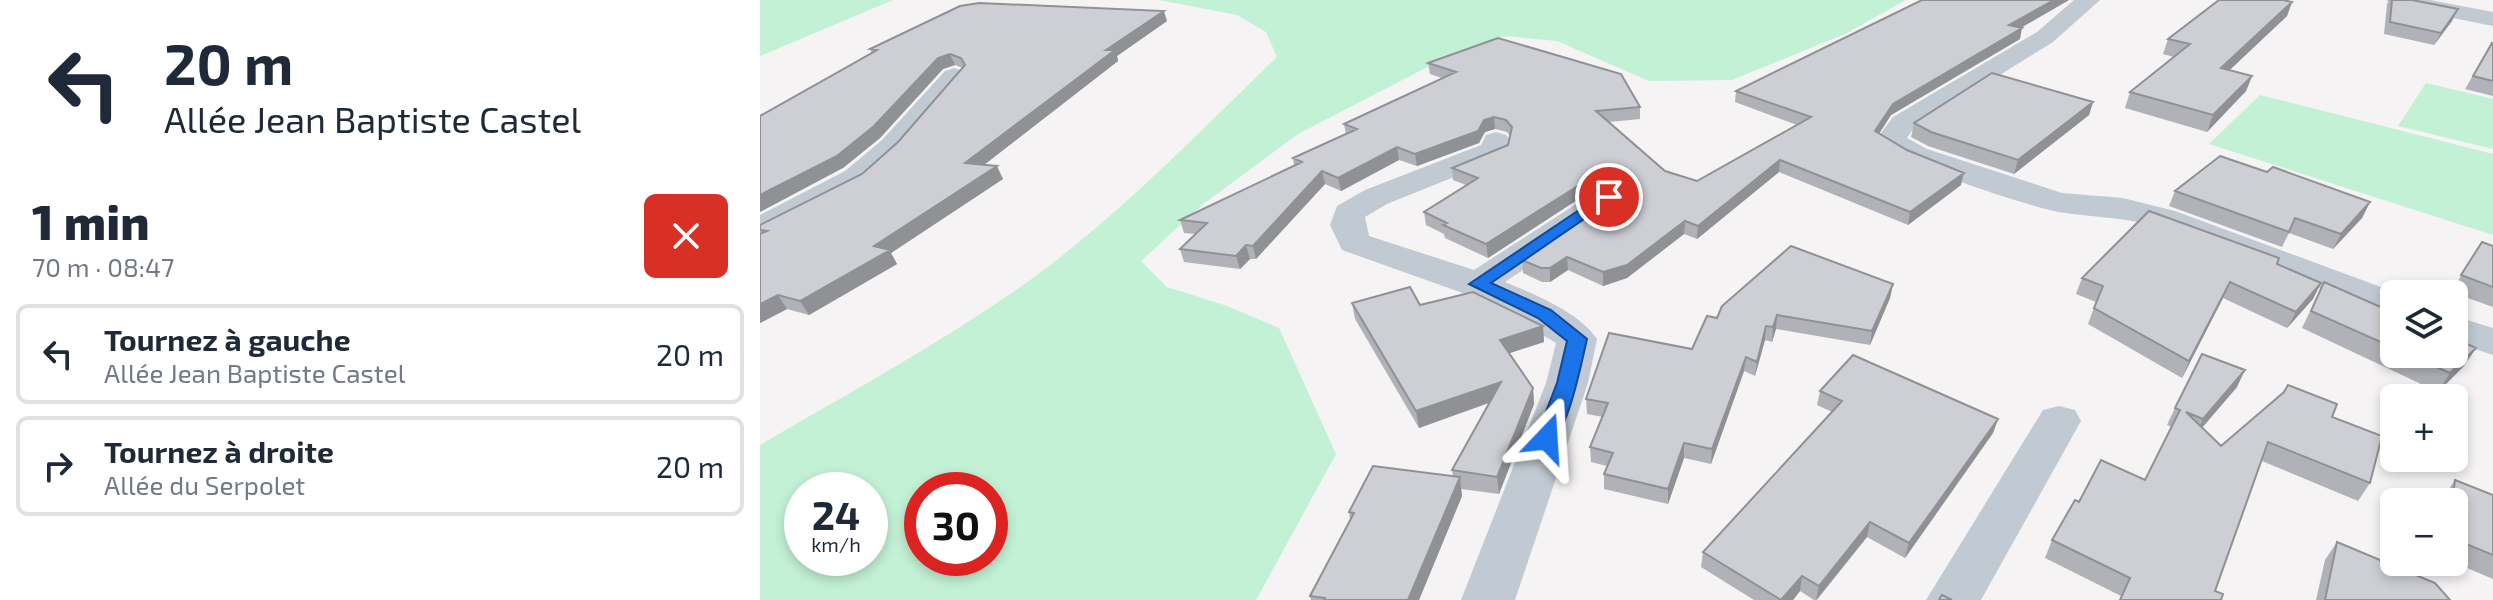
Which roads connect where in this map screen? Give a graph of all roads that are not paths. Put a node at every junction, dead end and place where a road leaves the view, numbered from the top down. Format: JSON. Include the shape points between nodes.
{"nodes":[{"id":1,"x":2089,"y":0,"type":"edge"},
{"id":2,"x":2397,"y":0,"type":"edge"},
{"id":3,"x":2493,"y":19,"type":"edge"},
{"id":4,"x":954,"y":76,"type":"edge"},
{"id":5,"x":1496,"y":141,"type":"dead end"},
{"id":6,"x":1609,"y":197,"type":"dead end"},
{"id":7,"x":760,"y":229,"type":"edge"},
{"id":8,"x":1478,"y":284,"type":"junction"},
{"id":9,"x":2380,"y":300,"type":"edge"},
{"id":10,"x":2468,"y":333,"type":"edge"},
{"id":11,"x":2493,"y":342,"type":"edge"},
{"id":12,"x":2059,"y":421,"type":"dead end"},
{"id":13,"x":1488,"y":600,"type":"edge"},
{"id":14,"x":1953,"y":600,"type":"edge"}],
"edges":[{"from":1,"to":9,"type":"street","via":[[2045,37],[1903,123],[1890,141],[1916,155],[2058,202],[2163,218]]},
{"from":2,"to":3,"type":"street"},
{"from":4,"to":7,"type":"street","via":[[856,178]]},
{"from":5,"to":8,"type":"street","via":[[1495,150],[1376,197],[1349,213],[1347,225],[1354,243]]},
{"from":6,"to":8,"type":"street"},
{"from":8,"to":13,"type":"street","via":[[1545,314],[1577,339],[1567,383]]},
{"from":10,"to":11,"type":"street"},
{"from":12,"to":14,"type":"street"}]}
